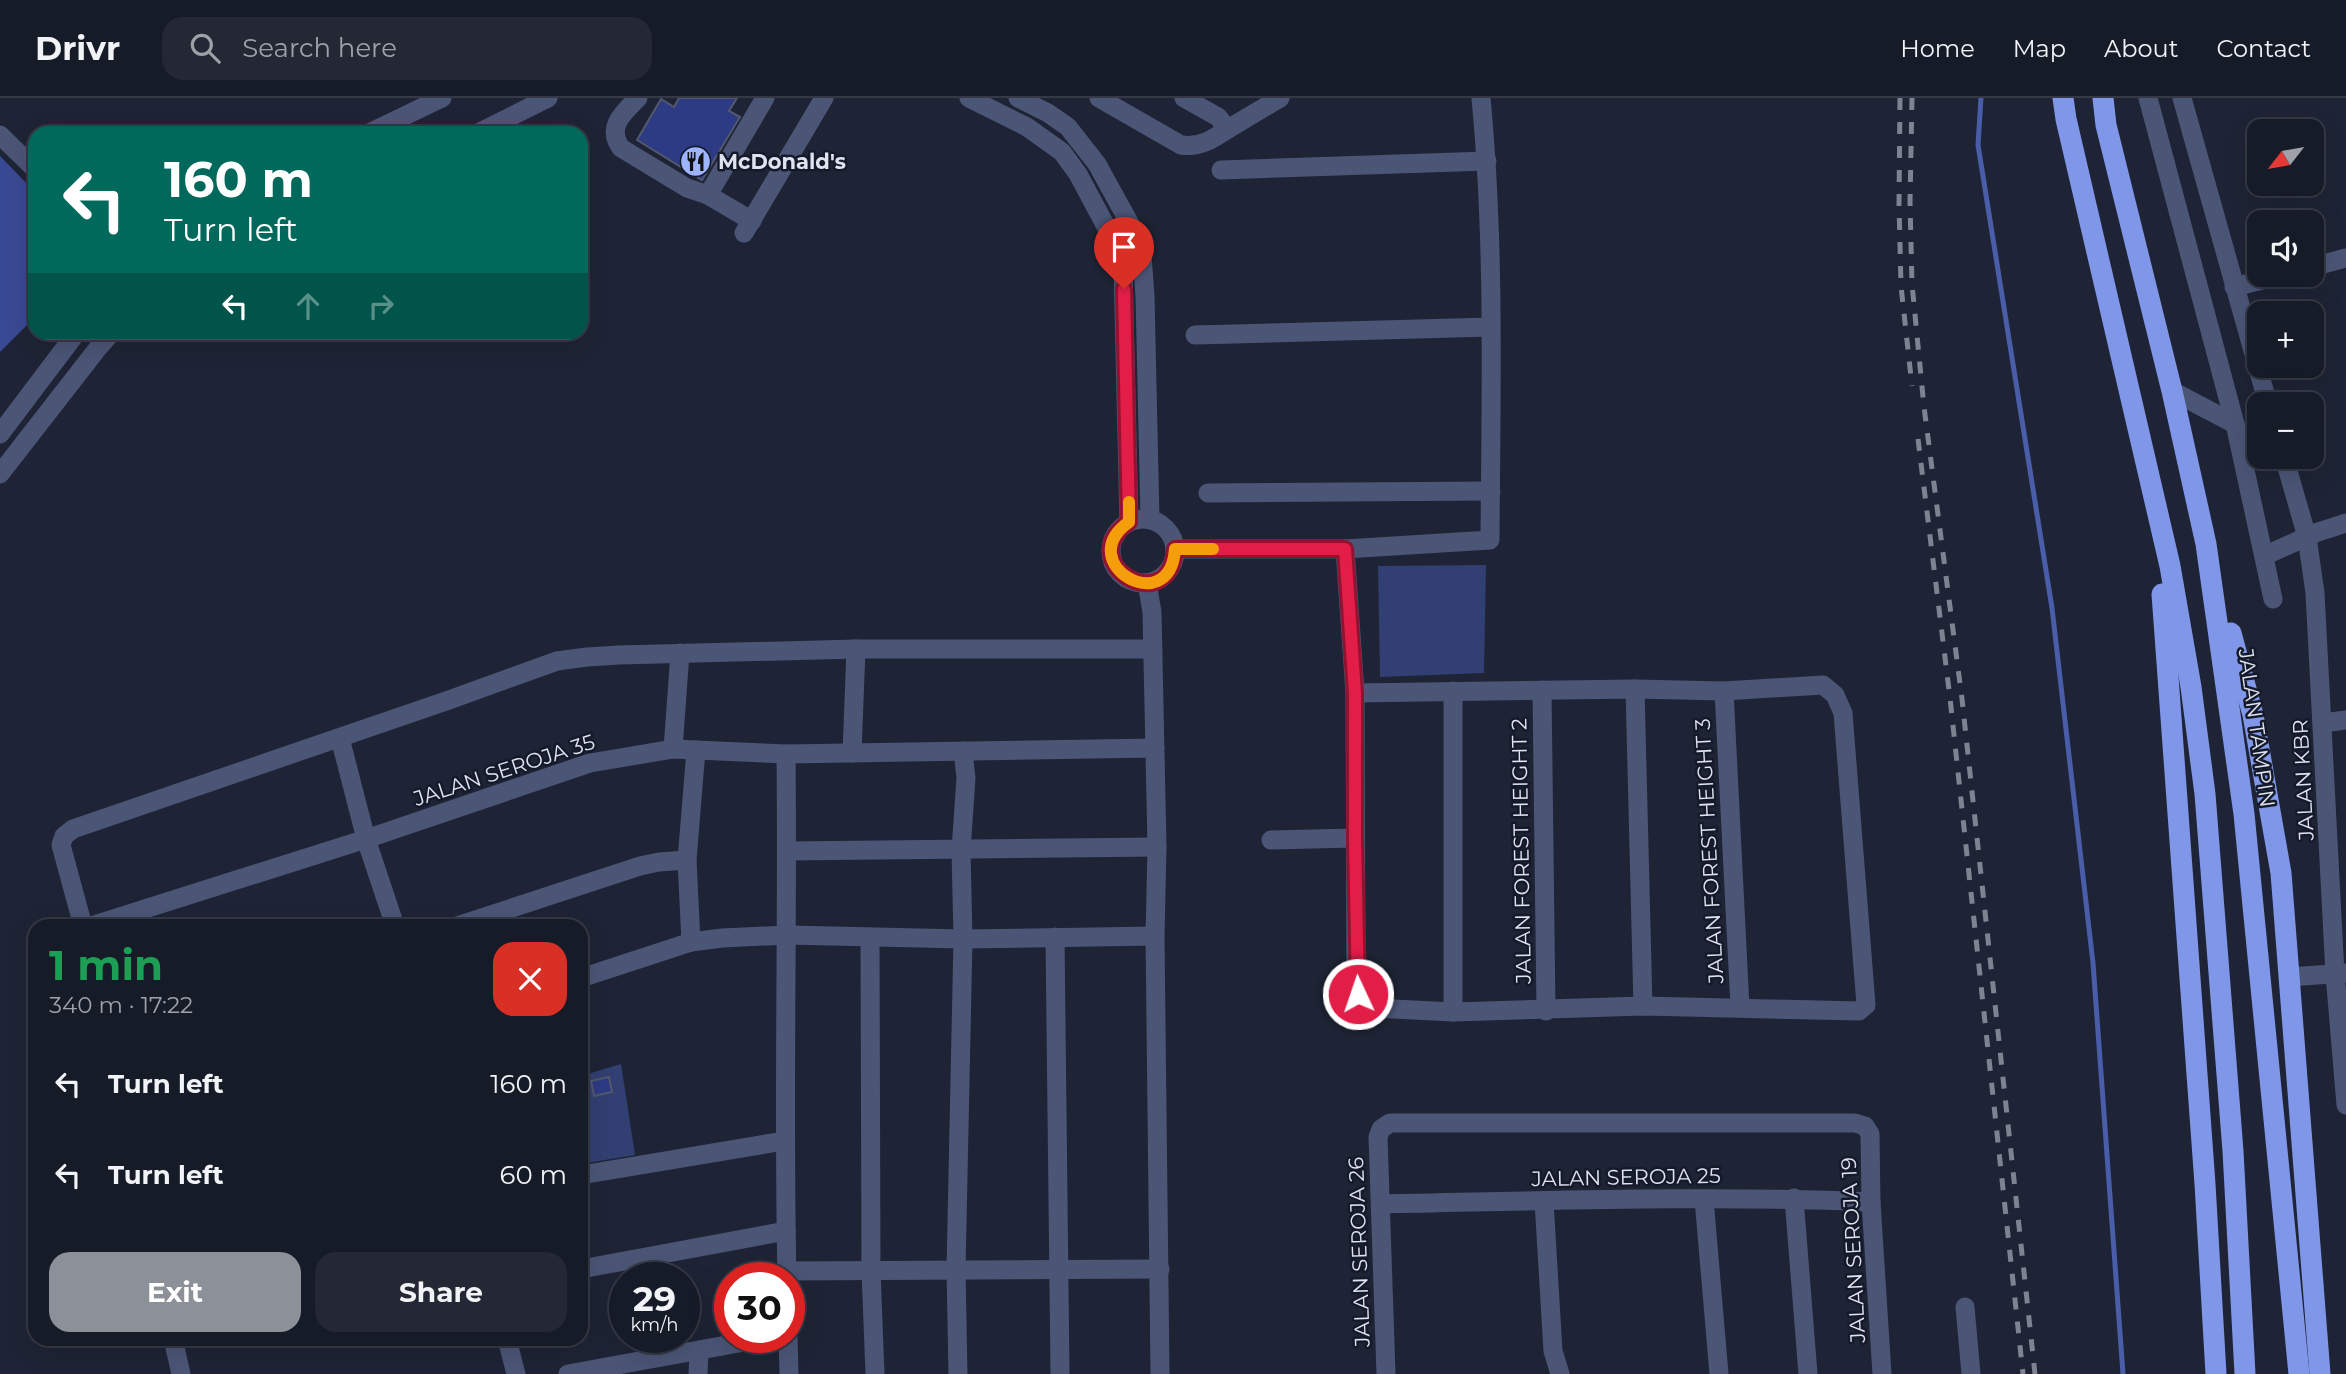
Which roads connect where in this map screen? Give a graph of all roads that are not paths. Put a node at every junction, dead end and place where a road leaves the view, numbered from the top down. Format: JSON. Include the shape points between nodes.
{"nodes":[{"id":1,"x":442,"y":98,"type":"edge"},
{"id":2,"x":548,"y":98,"type":"edge"},
{"id":3,"x":638,"y":98,"type":"edge"},
{"id":4,"x":765,"y":98,"type":"edge"},
{"id":5,"x":824,"y":98,"type":"edge"},
{"id":6,"x":969,"y":98,"type":"edge"},
{"id":7,"x":1018,"y":98,"type":"edge"},
{"id":8,"x":1099,"y":98,"type":"edge"},
{"id":9,"x":1184,"y":98,"type":"edge"},
{"id":10,"x":1280,"y":98,"type":"edge"},
{"id":11,"x":1481,"y":98,"type":"edge"},
{"id":12,"x":2063,"y":98,"type":"edge"},
{"id":13,"x":2103,"y":98,"type":"edge"},
{"id":14,"x":2148,"y":98,"type":"edge"},
{"id":15,"x":2182,"y":98,"type":"edge"},
{"id":16,"x":384,"y":126,"type":"edge"},
{"id":17,"x":492,"y":126,"type":"edge"},
{"id":18,"x":1228,"y":129,"type":"junction"},
{"id":19,"x":0,"y":135,"type":"edge"},
{"id":20,"x":1487,"y":161,"type":"junction"},
{"id":21,"x":28,"y":162,"type":"edge"},
{"id":22,"x":1221,"y":170,"type":"dead end"},
{"id":23,"x":708,"y":195,"type":"junction"},
{"id":24,"x":2346,"y":258,"type":"edge"},
{"id":25,"x":2324,"y":264,"type":"edge"},
{"id":26,"x":2247,"y":284,"type":"edge"},
{"id":27,"x":2234,"y":287,"type":"junction"},
{"id":28,"x":1491,"y":327,"type":"junction"},
{"id":29,"x":1195,"y":335,"type":"dead end"},
{"id":30,"x":71,"y":340,"type":"edge"},
{"id":31,"x":106,"y":340,"type":"edge"},
{"id":32,"x":2172,"y":391,"type":"junction"},
{"id":33,"x":2265,"y":392,"type":"edge"},
{"id":34,"x":2235,"y":424,"type":"junction"},
{"id":35,"x":0,"y":434,"type":"edge"},
{"id":36,"x":2287,"y":469,"type":"edge"},
{"id":37,"x":0,"y":474,"type":"edge"},
{"id":38,"x":1491,"y":491,"type":"junction"},
{"id":39,"x":1208,"y":493,"type":"dead end"},
{"id":40,"x":1150,"y":520,"type":"junction"},
{"id":41,"x":1129,"y":522,"type":"junction"},
{"id":42,"x":2346,"y":523,"type":"edge"},
{"id":43,"x":2307,"y":537,"type":"junction"},
{"id":44,"x":2206,"y":544,"type":"junction"},
{"id":45,"x":1175,"y":549,"type":"junction"},
{"id":46,"x":1345,"y":549,"type":"junction"},
{"id":47,"x":2264,"y":556,"type":"junction"},
{"id":48,"x":2169,"y":566,"type":"junction"},
{"id":49,"x":1147,"y":583,"type":"junction"},
{"id":50,"x":2273,"y":599,"type":"dead end"},
{"id":51,"x":856,"y":649,"type":"junction"},
{"id":52,"x":1153,"y":649,"type":"junction"},
{"id":53,"x":680,"y":653,"type":"junction"},
{"id":54,"x":1635,"y":689,"type":"junction"},
{"id":55,"x":1542,"y":690,"type":"junction"},
{"id":56,"x":1453,"y":691,"type":"junction"},
{"id":57,"x":1724,"y":691,"type":"junction"},
{"id":58,"x":1355,"y":693,"type":"junction"},
{"id":59,"x":2346,"y":720,"type":"edge"},
{"id":60,"x":2323,"y":723,"type":"junction"},
{"id":61,"x":340,"y":738,"type":"junction"},
{"id":62,"x":673,"y":748,"type":"junction"},
{"id":63,"x":1155,"y":748,"type":"junction"},
{"id":64,"x":696,"y":750,"type":"junction"},
{"id":65,"x":964,"y":751,"type":"junction"},
{"id":66,"x":852,"y":753,"type":"junction"},
{"id":67,"x":786,"y":754,"type":"junction"},
{"id":68,"x":1355,"y":838,"type":"junction"},
{"id":69,"x":366,"y":839,"type":"junction"},
{"id":70,"x":1271,"y":840,"type":"dead end"},
{"id":71,"x":1157,"y":847,"type":"junction"},
{"id":72,"x":961,"y":850,"type":"junction"},
{"id":73,"x":787,"y":851,"type":"junction"},
{"id":74,"x":687,"y":860,"type":"junction"},
{"id":75,"x":81,"y":919,"type":"edge"},
{"id":76,"x":113,"y":919,"type":"edge"},
{"id":77,"x":393,"y":919,"type":"edge"},
{"id":78,"x":478,"y":919,"type":"edge"},
{"id":79,"x":788,"y":934,"type":"junction"},
{"id":80,"x":1155,"y":936,"type":"junction"},
{"id":81,"x":870,"y":937,"type":"junction"},
{"id":82,"x":1055,"y":937,"type":"junction"},
{"id":83,"x":963,"y":939,"type":"junction"},
{"id":84,"x":691,"y":942,"type":"junction"},
{"id":85,"x":2341,"y":974,"type":"edge"},
{"id":86,"x":588,"y":976,"type":"edge"},
{"id":87,"x":2289,"y":977,"type":"junction"},
{"id":88,"x":1643,"y":1006,"type":"junction"},
{"id":89,"x":1741,"y":1007,"type":"junction"},
{"id":90,"x":1546,"y":1011,"type":"junction"},
{"id":91,"x":1453,"y":1012,"type":"junction"},
{"id":92,"x":2346,"y":1105,"type":"edge"},
{"id":93,"x":1865,"y":1126,"type":"joint"},
{"id":94,"x":784,"y":1141,"type":"junction"},
{"id":95,"x":588,"y":1174,"type":"edge"},
{"id":96,"x":1794,"y":1198,"type":"junction"},
{"id":97,"x":1704,"y":1199,"type":"junction"},
{"id":98,"x":1544,"y":1201,"type":"junction"},
{"id":99,"x":1871,"y":1202,"type":"junction"},
{"id":100,"x":1381,"y":1204,"type":"junction"},
{"id":101,"x":786,"y":1231,"type":"junction"},
{"id":102,"x":787,"y":1262,"type":"edge"},
{"id":103,"x":588,"y":1268,"type":"edge"},
{"id":104,"x":1058,"y":1269,"type":"junction"},
{"id":105,"x":1160,"y":1269,"type":"junction"},
{"id":106,"x":956,"y":1270,"type":"junction"},
{"id":107,"x":871,"y":1271,"type":"junction"},
{"id":108,"x":805,"y":1273,"type":"edge"},
{"id":109,"x":1965,"y":1307,"type":"dead end"},
{"id":110,"x":175,"y":1346,"type":"edge"},
{"id":111,"x":509,"y":1346,"type":"edge"},
{"id":112,"x":683,"y":1353,"type":"edge"},
{"id":113,"x":699,"y":1353,"type":"edge"},
{"id":114,"x":788,"y":1353,"type":"edge"},
{"id":115,"x":181,"y":1374,"type":"edge"},
{"id":116,"x":516,"y":1374,"type":"edge"},
{"id":117,"x":568,"y":1374,"type":"edge"},
{"id":118,"x":698,"y":1374,"type":"edge"},
{"id":119,"x":789,"y":1374,"type":"edge"},
{"id":120,"x":875,"y":1374,"type":"edge"},
{"id":121,"x":958,"y":1374,"type":"edge"},
{"id":122,"x":1060,"y":1374,"type":"edge"},
{"id":123,"x":1160,"y":1374,"type":"edge"},
{"id":124,"x":1386,"y":1374,"type":"edge"},
{"id":125,"x":1560,"y":1374,"type":"edge"},
{"id":126,"x":1719,"y":1374,"type":"edge"},
{"id":127,"x":1808,"y":1374,"type":"edge"},
{"id":128,"x":1882,"y":1374,"type":"edge"},
{"id":129,"x":1970,"y":1374,"type":"edge"},
{"id":130,"x":2216,"y":1374,"type":"edge"},
{"id":131,"x":2245,"y":1374,"type":"edge"},
{"id":132,"x":2299,"y":1374,"type":"edge"},
{"id":133,"x":2320,"y":1374,"type":"edge"}],
"edges":[{"from":1,"to":16,"type":"street"},
{"from":2,"to":17,"type":"street"},
{"from":3,"to":23,"type":"street","via":[[615,126],[621,148],[687,188]]},
{"from":4,"to":23,"type":"street"},
{"from":5,"to":23,"type":"street","via":[[748,227]]},
{"from":6,"to":41,"type":"street","via":[[1027,127],[1062,152],[1118,249],[1124,310]]},
{"from":7,"to":40,"type":"street","via":[[1068,127],[1097,163],[1136,235],[1145,296]]},
{"from":8,"to":18,"type":"street","via":[[1181,145],[1203,144]]},
{"from":9,"to":18,"type":"street","via":[[1218,117]]},
{"from":10,"to":18,"type":"street"},
{"from":11,"to":20,"type":"street"},
{"from":12,"to":48,"type":"highway"},
{"from":13,"to":32,"type":"highway","name":"JALAN TAMPIN"},
{"from":14,"to":34,"type":"street"},
{"from":15,"to":27,"type":"street"},
{"from":19,"to":21,"type":"street"},
{"from":20,"to":22,"type":"street"},
{"from":20,"to":28,"type":"street"},
{"from":24,"to":25,"type":"street"},
{"from":26,"to":27,"type":"street"},
{"from":27,"to":33,"type":"street"},
{"from":28,"to":29,"type":"street"},
{"from":28,"to":38,"type":"street"},
{"from":30,"to":35,"type":"street"},
{"from":31,"to":37,"type":"street"},
{"from":32,"to":34,"type":"street"},
{"from":32,"to":44,"type":"highway","name":"JALAN TAMPIN"},
{"from":34,"to":47,"type":"street"},
{"from":36,"to":43,"type":"street","name":"JALAN KBR"},
{"from":38,"to":39,"type":"street"},
{"from":38,"to":46,"type":"street","via":[[1490,540]]},
{"from":40,"to":41,"type":"street"},
{"from":40,"to":45,"type":"street","via":[[1167,530]]},
{"from":41,"to":49,"type":"street","via":[[1115,536],[1111,556],[1128,579]]},
{"from":42,"to":43,"type":"street"},
{"from":43,"to":47,"type":"street"},
{"from":43,"to":60,"type":"street","name":"JALAN KBR"},
{"from":44,"to":87,"type":"highway","via":[[2253,715],[2281,873]]},
{"from":44,"to":132,"type":"highway","name":"JALAN TAMPIN","via":[[2244,814]]},
{"from":45,"to":46,"type":"street"},
{"from":45,"to":49,"type":"street","via":[[1171,568]]},
{"from":46,"to":58,"type":"street"},
{"from":47,"to":50,"type":"street"},
{"from":48,"to":130,"type":"highway","via":[[2162,590]]},
{"from":48,"to":131,"type":"highway","via":[[2205,794]]},
{"from":49,"to":52,"type":"street"},
{"from":51,"to":52,"type":"street"},
{"from":51,"to":53,"type":"street"},
{"from":51,"to":66,"type":"street"},
{"from":52,"to":63,"type":"street"},
{"from":53,"to":61,"type":"street","via":[[557,661]]},
{"from":53,"to":62,"type":"street"},
{"from":54,"to":55,"type":"street"},
{"from":54,"to":57,"type":"street"},
{"from":54,"to":88,"type":"street"},
{"from":55,"to":56,"type":"street"},
{"from":55,"to":90,"type":"street","name":"JALAN FOREST HEIGHT 2"},
{"from":56,"to":58,"type":"street"},
{"from":56,"to":91,"type":"street"},
{"from":57,"to":89,"type":"street","name":"JALAN FOREST HEIGHT 3"},
{"from":57,"to":89,"type":"street","via":[[1824,685],[1840,704],[1866,1001],[1859,1011]]},
{"from":58,"to":68,"type":"street"},
{"from":59,"to":60,"type":"street"},
{"from":60,"to":85,"type":"street","name":"JALAN KBR"},
{"from":61,"to":69,"type":"street"},
{"from":61,"to":75,"type":"street","via":[[73,829],[61,845]]},
{"from":62,"to":64,"type":"street","name":"JALAN SEROJA 35"},
{"from":62,"to":69,"type":"street","name":"JALAN SEROJA 35","via":[[590,763]]},
{"from":63,"to":65,"type":"street","name":"JALAN SEROJA 35"},
{"from":63,"to":71,"type":"street"},
{"from":64,"to":67,"type":"street","name":"JALAN SEROJA 35"},
{"from":64,"to":74,"type":"street"},
{"from":65,"to":66,"type":"street","name":"JALAN SEROJA 35"},
{"from":65,"to":72,"type":"street"},
{"from":66,"to":67,"type":"street","name":"JALAN SEROJA 35"},
{"from":67,"to":73,"type":"street"},
{"from":68,"to":70,"type":"street"},
{"from":68,"to":91,"type":"street","via":[[1358,994],[1374,1008]]},
{"from":69,"to":76,"type":"street","name":"JALAN SEROJA 35"},
{"from":69,"to":77,"type":"street"},
{"from":71,"to":72,"type":"street"},
{"from":71,"to":80,"type":"street"},
{"from":72,"to":73,"type":"street"},
{"from":72,"to":83,"type":"street"},
{"from":73,"to":79,"type":"street"},
{"from":74,"to":78,"type":"street","via":[[640,866]]},
{"from":74,"to":84,"type":"street"},
{"from":79,"to":81,"type":"street"},
{"from":79,"to":84,"type":"street"},
{"from":79,"to":94,"type":"street"},
{"from":80,"to":82,"type":"street"},
{"from":80,"to":105,"type":"street"},
{"from":81,"to":83,"type":"street"},
{"from":81,"to":107,"type":"street"},
{"from":82,"to":83,"type":"street"},
{"from":82,"to":104,"type":"street"},
{"from":83,"to":106,"type":"street"},
{"from":84,"to":86,"type":"street"},
{"from":85,"to":87,"type":"street"},
{"from":85,"to":92,"type":"street","name":"JALAN KBR"},
{"from":87,"to":133,"type":"highway"},
{"from":88,"to":89,"type":"street"},
{"from":88,"to":90,"type":"street"},
{"from":90,"to":91,"type":"street"},
{"from":93,"to":99,"type":"street","name":"JALAN SEROJA 19","via":[[1870,1134]]},
{"from":93,"to":100,"type":"street","name":"JALAN SEROJA 26","via":[[1855,1122],[1390,1123],[1378,1138]]},
{"from":94,"to":95,"type":"street"},
{"from":94,"to":101,"type":"street"},
{"from":96,"to":97,"type":"street","name":"JALAN SEROJA 25"},
{"from":96,"to":99,"type":"street","name":"JALAN SEROJA 25"},
{"from":96,"to":127,"type":"street"},
{"from":97,"to":98,"type":"street","name":"JALAN SEROJA 25"},
{"from":97,"to":126,"type":"street"},
{"from":98,"to":100,"type":"street","name":"JALAN SEROJA 25"},
{"from":98,"to":125,"type":"street","via":[[1553,1351]]},
{"from":99,"to":128,"type":"street","name":"JALAN SEROJA 19"},
{"from":100,"to":124,"type":"street","name":"JALAN SEROJA 26"},
{"from":101,"to":102,"type":"street"},
{"from":101,"to":103,"type":"street"},
{"from":104,"to":105,"type":"street"},
{"from":104,"to":106,"type":"street"},
{"from":104,"to":122,"type":"street"},
{"from":105,"to":123,"type":"street"},
{"from":106,"to":107,"type":"street"},
{"from":106,"to":121,"type":"street"},
{"from":107,"to":108,"type":"street"},
{"from":107,"to":120,"type":"street"},
{"from":109,"to":129,"type":"street"},
{"from":110,"to":115,"type":"street"},
{"from":111,"to":116,"type":"street"},
{"from":112,"to":117,"type":"street"},
{"from":113,"to":118,"type":"street"},
{"from":114,"to":119,"type":"street"}]}
